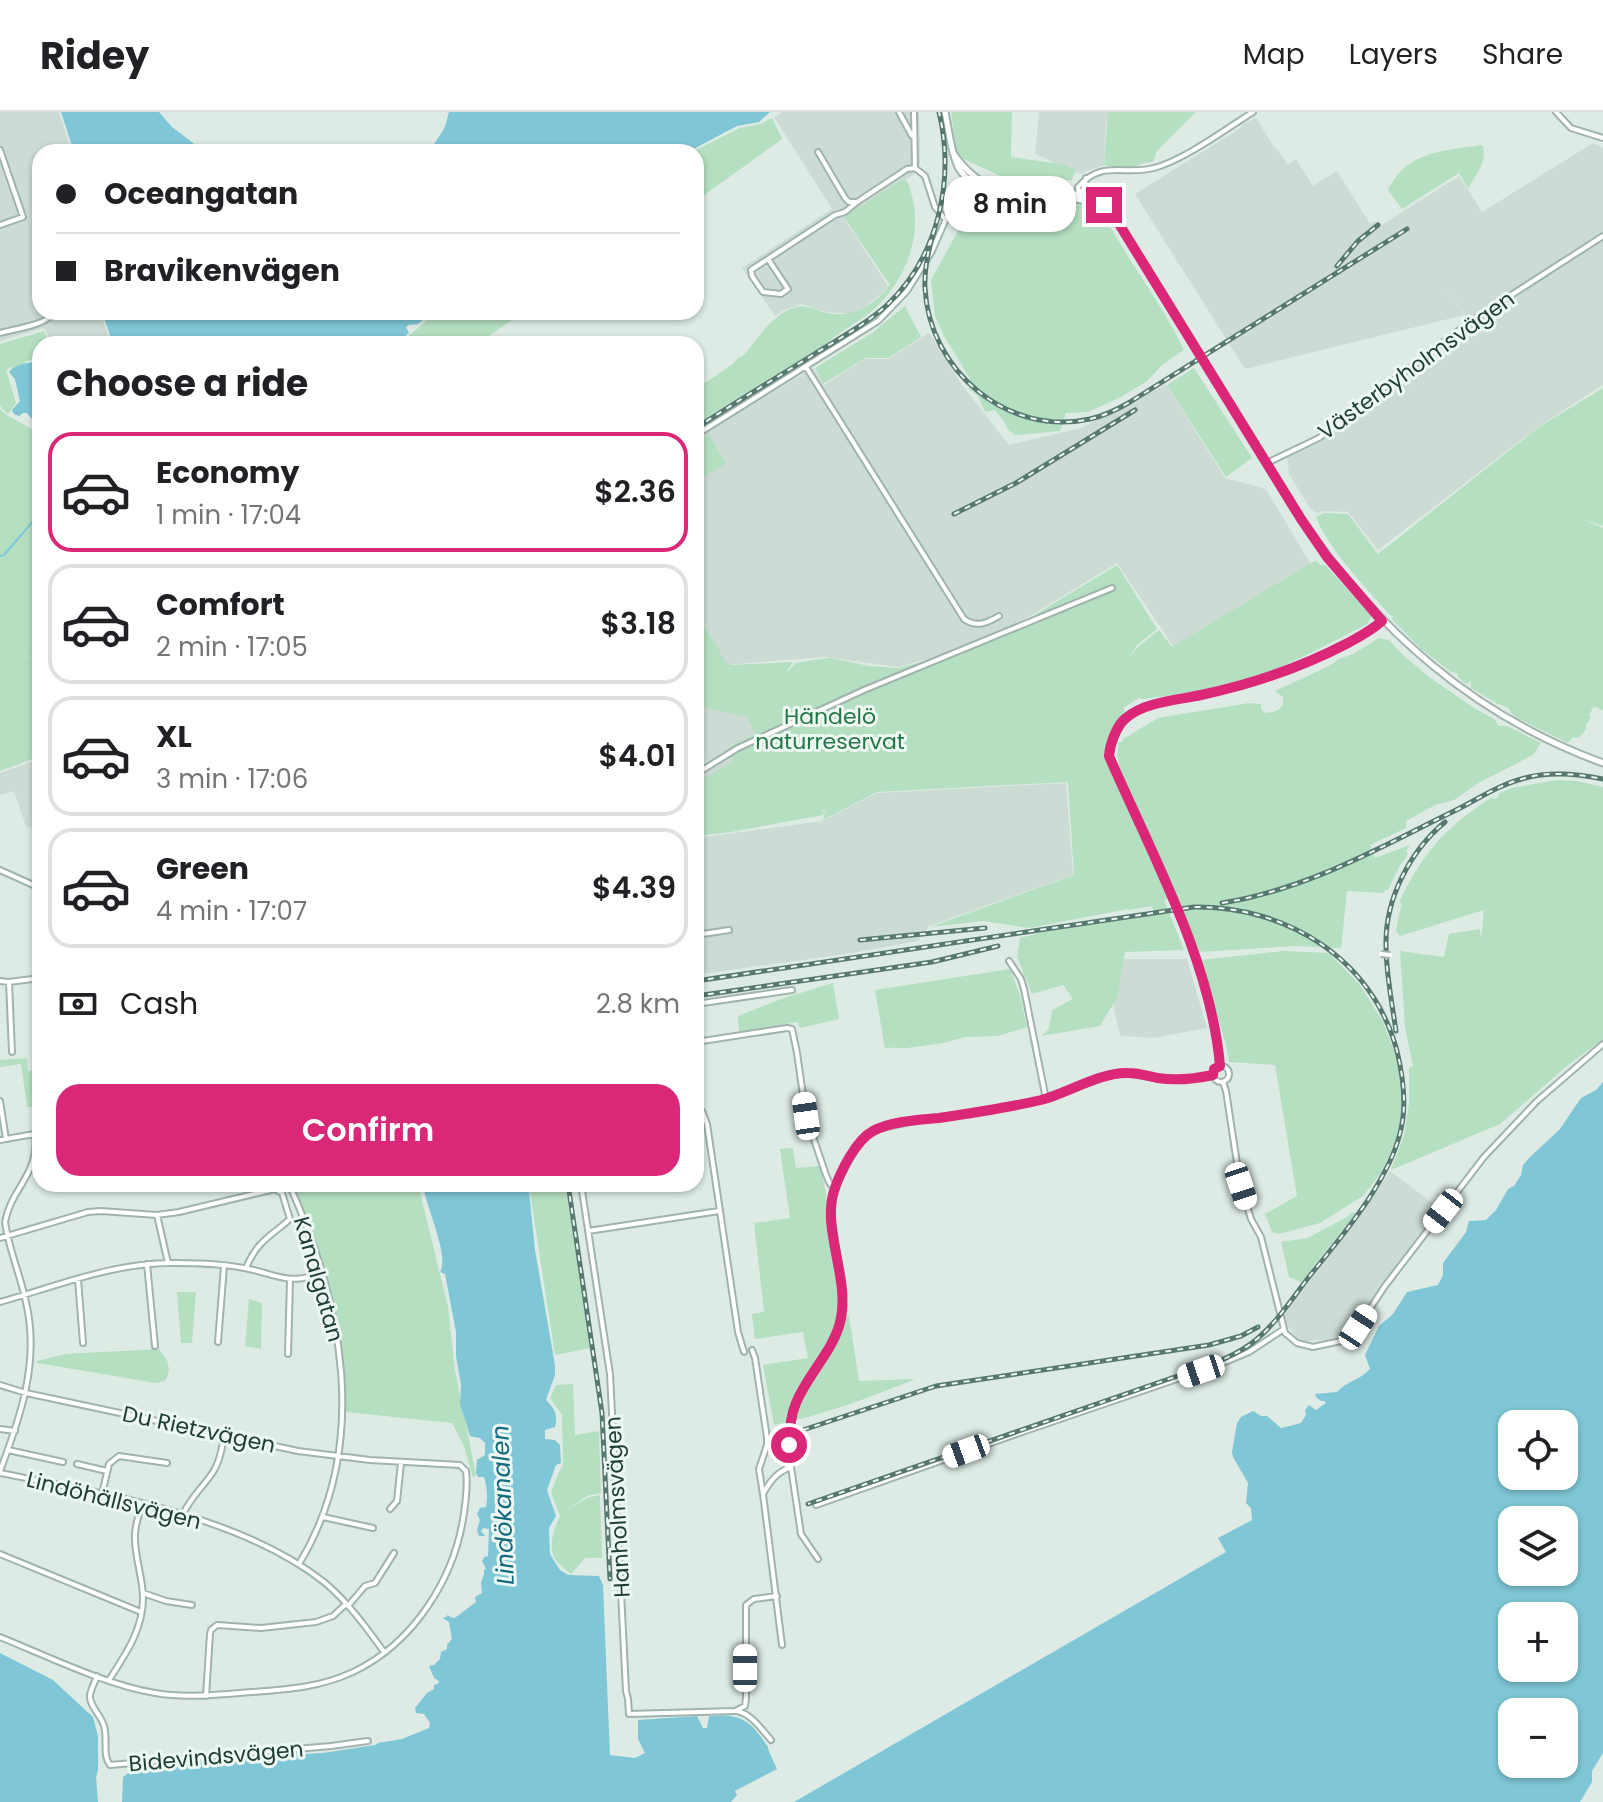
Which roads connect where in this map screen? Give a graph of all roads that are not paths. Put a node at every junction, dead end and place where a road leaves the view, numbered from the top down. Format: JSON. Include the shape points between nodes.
{"nodes":[{"id":1,"x":899,"y":112,"type":"edge"},
{"id":2,"x":914,"y":112,"type":"edge"},
{"id":3,"x":945,"y":112,"type":"edge"},
{"id":4,"x":1253,"y":112,"type":"edge"},
{"id":5,"x":1556,"y":112,"type":"edge"},
{"id":6,"x":1603,"y":138,"type":"edge"},
{"id":7,"x":913,"y":139,"type":"junction"},
{"id":8,"x":0,"y":150,"type":"edge"},
{"id":9,"x":818,"y":152,"type":"dead end"},
{"id":10,"x":915,"y":168,"type":"junction"},
{"id":11,"x":974,"y":181,"type":"junction"},
{"id":12,"x":1079,"y":196,"type":"junction"},
{"id":13,"x":857,"y":202,"type":"junction"},
{"id":14,"x":946,"y":219,"type":"junction"},
{"id":15,"x":0,"y":225,"type":"edge"},
{"id":16,"x":1603,"y":236,"type":"edge"},
{"id":17,"x":768,"y":259,"type":"junction"},
{"id":18,"x":44,"y":320,"type":"edge"},
{"id":19,"x":0,"y":333,"type":"edge"},
{"id":20,"x":806,"y":367,"type":"junction"},
{"id":21,"x":704,"y":430,"type":"edge"},
{"id":22,"x":1267,"y":463,"type":"junction"},
{"id":23,"x":1112,"y":588,"type":"dead end"},
{"id":24,"x":999,"y":616,"type":"dead end"},
{"id":25,"x":1382,"y":621,"type":"junction"},
{"id":26,"x":1603,"y":763,"type":"edge"},
{"id":27,"x":704,"y":769,"type":"edge"},
{"id":28,"x":0,"y":870,"type":"edge"},
{"id":29,"x":32,"y":884,"type":"edge"},
{"id":30,"x":729,"y":930,"type":"dead end"},
{"id":31,"x":704,"y":934,"type":"edge"},
{"id":32,"x":1381,"y":954,"type":"dead end"},
{"id":33,"x":1390,"y":955,"type":"dead end"},
{"id":34,"x":1009,"y":961,"type":"dead end"},
{"id":35,"x":32,"y":979,"type":"edge"},
{"id":36,"x":0,"y":981,"type":"edge"},
{"id":37,"x":9,"y":982,"type":"junction"},
{"id":38,"x":792,"y":990,"type":"dead end"},
{"id":39,"x":704,"y":1003,"type":"edge"},
{"id":40,"x":704,"y":1041,"type":"edge"},
{"id":41,"x":1603,"y":1044,"type":"edge"},
{"id":42,"x":12,"y":1052,"type":"dead end"},
{"id":43,"x":1220,"y":1066,"type":"junction"},
{"id":44,"x":1213,"y":1075,"type":"junction"},
{"id":45,"x":1223,"y":1082,"type":"junction"},
{"id":46,"x":1046,"y":1099,"type":"junction"},
{"id":47,"x":0,"y":1101,"type":"edge"},
{"id":48,"x":704,"y":1114,"type":"edge"},
{"id":49,"x":32,"y":1135,"type":"edge"},
{"id":50,"x":3,"y":1140,"type":"edge"},
{"id":51,"x":32,"y":1167,"type":"edge"},
{"id":52,"x":835,"y":1187,"type":"junction"},
{"id":53,"x":261,"y":1192,"type":"edge"},
{"id":54,"x":281,"y":1192,"type":"edge"},
{"id":55,"x":292,"y":1192,"type":"edge"},
{"id":56,"x":582,"y":1192,"type":"edge"},
{"id":57,"x":719,"y":1211,"type":"junction"},
{"id":58,"x":157,"y":1215,"type":"junction"},
{"id":59,"x":588,"y":1231,"type":"junction"},
{"id":60,"x":8,"y":1236,"type":"junction"},
{"id":61,"x":0,"y":1238,"type":"edge"},
{"id":62,"x":168,"y":1263,"type":"junction"},
{"id":63,"x":147,"y":1264,"type":"junction"},
{"id":64,"x":224,"y":1266,"type":"junction"},
{"id":65,"x":246,"y":1268,"type":"junction"},
{"id":66,"x":323,"y":1273,"type":"junction"},
{"id":67,"x":78,"y":1279,"type":"junction"},
{"id":68,"x":290,"y":1280,"type":"junction"},
{"id":69,"x":24,"y":1295,"type":"junction"},
{"id":70,"x":0,"y":1302,"type":"edge"},
{"id":71,"x":1284,"y":1328,"type":"junction"},
{"id":72,"x":218,"y":1342,"type":"dead end"},
{"id":73,"x":83,"y":1343,"type":"dead end"},
{"id":74,"x":155,"y":1346,"type":"dead end"},
{"id":75,"x":752,"y":1350,"type":"dead end"},
{"id":76,"x":744,"y":1352,"type":"dead end"},
{"id":77,"x":288,"y":1354,"type":"dead end"},
{"id":78,"x":0,"y":1385,"type":"edge"},
{"id":79,"x":26,"y":1393,"type":"junction"},
{"id":80,"x":0,"y":1429,"type":"edge"},
{"id":81,"x":15,"y":1431,"type":"junction"},
{"id":82,"x":224,"y":1435,"type":"junction"},
{"id":83,"x":8,"y":1450,"type":"junction"},
{"id":84,"x":339,"y":1457,"type":"junction"},
{"id":85,"x":63,"y":1462,"type":"dead end"},
{"id":86,"x":167,"y":1463,"type":"dead end"},
{"id":87,"x":401,"y":1463,"type":"junction"},
{"id":88,"x":77,"y":1464,"type":"dead end"},
{"id":89,"x":791,"y":1467,"type":"junction"},
{"id":90,"x":107,"y":1471,"type":"junction"},
{"id":91,"x":0,"y":1472,"type":"edge"},
{"id":92,"x":102,"y":1494,"type":"junction"},
{"id":93,"x":763,"y":1494,"type":"junction"},
{"id":94,"x":142,"y":1504,"type":"junction"},
{"id":95,"x":816,"y":1505,"type":"dead end"},
{"id":96,"x":390,"y":1509,"type":"dead end"},
{"id":97,"x":183,"y":1514,"type":"junction"},
{"id":98,"x":323,"y":1517,"type":"junction"},
{"id":99,"x":373,"y":1528,"type":"dead end"},
{"id":100,"x":394,"y":1553,"type":"dead end"},
{"id":101,"x":0,"y":1554,"type":"edge"},
{"id":102,"x":818,"y":1559,"type":"dead end"},
{"id":103,"x":299,"y":1564,"type":"junction"},
{"id":104,"x":143,"y":1593,"type":"junction"},
{"id":105,"x":777,"y":1596,"type":"junction"},
{"id":106,"x":192,"y":1605,"type":"dead end"},
{"id":107,"x":347,"y":1605,"type":"junction"},
{"id":108,"x":141,"y":1612,"type":"junction"},
{"id":109,"x":0,"y":1637,"type":"edge"},
{"id":110,"x":782,"y":1645,"type":"dead end"},
{"id":111,"x":384,"y":1652,"type":"junction"},
{"id":112,"x":97,"y":1676,"type":"junction"},
{"id":113,"x":109,"y":1680,"type":"junction"},
{"id":114,"x":206,"y":1696,"type":"junction"},
{"id":115,"x":735,"y":1711,"type":"junction"},
{"id":116,"x":771,"y":1740,"type":"dead end"},
{"id":117,"x":368,"y":1741,"type":"dead end"}],
"edges":[{"from":1,"to":7,"type":"street"},
{"from":2,"to":7,"type":"street"},
{"from":3,"to":11,"type":"street","via":[[953,153],[961,172]]},
{"from":4,"to":12,"type":"street","via":[[1167,163],[1138,171],[1101,170],[1086,178]]},
{"from":5,"to":6,"type":"street","via":[[1571,128]]},
{"from":7,"to":10,"type":"street"},
{"from":8,"to":15,"type":"street","via":[[23,217]]},
{"from":9,"to":13,"type":"street","via":[[845,198]]},
{"from":10,"to":13,"type":"street"},
{"from":10,"to":14,"type":"street","via":[[925,176],[935,207]]},
{"from":11,"to":12,"type":"street","via":[[998,195]]},
{"from":11,"to":14,"type":"street"},
{"from":12,"to":22,"type":"street","via":[[1121,229]]},
{"from":13,"to":17,"type":"street"},
{"from":14,"to":20,"type":"street","via":[[923,268],[894,306]]},
{"from":16,"to":22,"type":"street","name":"Västerbyholmsvägen","via":[[1471,321],[1319,438]]},
{"from":17,"to":17,"type":"street","via":[[751,270],[752,276],[763,292],[781,294],[788,289]]},
{"from":18,"to":19,"type":"street"},
{"from":20,"to":21,"type":"street"},
{"from":20,"to":24,"type":"street","via":[[964,619],[981,624]]},
{"from":22,"to":25,"type":"street","via":[[1327,557]]},
{"from":23,"to":27,"type":"street","via":[[864,690]]},
{"from":25,"to":26,"type":"street","via":[[1478,700]]},
{"from":25,"to":43,"type":"street","via":[[1293,669],[1242,686],[1145,706],[1124,719],[1110,746],[1109,756],[1194,956],[1209,1002]]},
{"from":28,"to":29,"type":"street"},
{"from":30,"to":31,"type":"street"},
{"from":32,"to":33,"type":"street","bridge":true},
{"from":34,"to":46,"type":"street","via":[[1024,989]]},
{"from":35,"to":37,"type":"street"},
{"from":36,"to":37,"type":"street"},
{"from":37,"to":42,"type":"street"},
{"from":38,"to":39,"type":"street"},
{"from":40,"to":52,"type":"street","via":[[792,1029],[806,1116]]},
{"from":41,"to":71,"type":"street","via":[[1537,1101],[1484,1157],[1350,1335],[1304,1346]]},
{"from":43,"to":44,"type":"street"},
{"from":43,"to":45,"type":"street","via":[[1229,1073]]},
{"from":44,"to":45,"type":"street"},
{"from":44,"to":46,"type":"street","via":[[1184,1080],[1126,1073]]},
{"from":45,"to":71,"type":"street","via":[[1240,1183],[1261,1237]]},
{"from":46,"to":52,"type":"street","via":[[877,1129],[856,1147]]},
{"from":47,"to":50,"type":"street"},
{"from":48,"to":57,"type":"street"},
{"from":49,"to":50,"type":"street"},
{"from":51,"to":60,"type":"street","via":[[6,1217]]},
{"from":52,"to":89,"type":"street","via":[[831,1209],[842,1316],[792,1415]]},
{"from":53,"to":58,"type":"street"},
{"from":54,"to":65,"type":"street","via":[[290,1219],[262,1241]]},
{"from":55,"to":66,"type":"street","name":"Kanalgatan"},
{"from":56,"to":59,"type":"street","name":"Hanholmsvägen"},
{"from":57,"to":59,"type":"street"},
{"from":57,"to":76,"type":"street"},
{"from":58,"to":60,"type":"street","via":[[88,1212]]},
{"from":58,"to":62,"type":"street"},
{"from":59,"to":115,"type":"street","name":"Hanholmsvägen","via":[[610,1374],[629,1714]]},
{"from":60,"to":61,"type":"street"},
{"from":60,"to":69,"type":"street"},
{"from":62,"to":63,"type":"street"},
{"from":62,"to":64,"type":"street"},
{"from":63,"to":67,"type":"street"},
{"from":63,"to":74,"type":"street"},
{"from":64,"to":65,"type":"street"},
{"from":64,"to":72,"type":"street"},
{"from":65,"to":68,"type":"street"},
{"from":66,"to":68,"type":"street"},
{"from":66,"to":84,"type":"street","name":"Kanalgatan","via":[[342,1369]]},
{"from":67,"to":69,"type":"street"},
{"from":67,"to":73,"type":"street"},
{"from":68,"to":77,"type":"street"},
{"from":69,"to":70,"type":"street"},
{"from":69,"to":79,"type":"street","via":[[31,1359]]},
{"from":71,"to":95,"type":"street","via":[[1218,1365]]},
{"from":75,"to":93,"type":"street","via":[[767,1438],[759,1469]]},
{"from":78,"to":79,"type":"street","name":"Du Rietzvägen"},
{"from":79,"to":81,"type":"street"},
{"from":79,"to":82,"type":"street","name":"Du Rietzvägen"},
{"from":80,"to":81,"type":"street"},
{"from":81,"to":83,"type":"street"},
{"from":82,"to":84,"type":"street","name":"Du Rietzvägen"},
{"from":82,"to":97,"type":"street","via":[[216,1466]]},
{"from":83,"to":85,"type":"street"},
{"from":83,"to":91,"type":"street"},
{"from":84,"to":87,"type":"street","name":"Du Rietzvägen"},
{"from":84,"to":98,"type":"street","name":"Kanalgatan"},
{"from":86,"to":90,"type":"street","via":[[119,1456]]},
{"from":87,"to":96,"type":"street","via":[[397,1501]]},
{"from":87,"to":111,"type":"street","name":"Du Rietzvägen","via":[[460,1465],[466,1471],[467,1491],[447,1574],[422,1616]]},
{"from":88,"to":90,"type":"street","name":"Lindöhällsvägen"},
{"from":89,"to":93,"type":"street","via":[[775,1476]]},
{"from":89,"to":102,"type":"street","via":[[801,1534]]},
{"from":90,"to":92,"type":"street"},
{"from":91,"to":92,"type":"street","name":"Lindöhällsvägen"},
{"from":92,"to":94,"type":"street","name":"Lindöhällsvägen"},
{"from":93,"to":105,"type":"street"},
{"from":94,"to":97,"type":"street","name":"Lindöhällsvägen"},
{"from":94,"to":104,"type":"street","via":[[135,1535]]},
{"from":97,"to":103,"type":"street","name":"Lindöhällsvägen"},
{"from":98,"to":99,"type":"street"},
{"from":98,"to":103,"type":"street","name":"Kanalgatan"},
{"from":100,"to":107,"type":"street","via":[[375,1583]]},
{"from":101,"to":108,"type":"street"},
{"from":103,"to":107,"type":"street","name":"Lindöhällsvägen"},
{"from":104,"to":106,"type":"street"},
{"from":104,"to":108,"type":"street"},
{"from":105,"to":110,"type":"street"},
{"from":105,"to":115,"type":"street","name":"Hanholmsvägen","via":[[746,1605],[745,1706]]},
{"from":107,"to":111,"type":"street","name":"Lindöhällsvägen"},
{"from":107,"to":114,"type":"street","via":[[316,1622],[261,1628],[217,1625],[210,1634]]},
{"from":108,"to":113,"type":"street","via":[[132,1644]]},
{"from":109,"to":112,"type":"street"},
{"from":111,"to":114,"type":"street","via":[[354,1672],[299,1689]]},
{"from":112,"to":113,"type":"street"},
{"from":112,"to":117,"type":"street","name":"Bidevindsvägen","via":[[90,1697],[104,1725],[110,1765]]},
{"from":113,"to":114,"type":"street","via":[[155,1693]]},
{"from":115,"to":116,"type":"street","via":[[752,1719]]}]}
